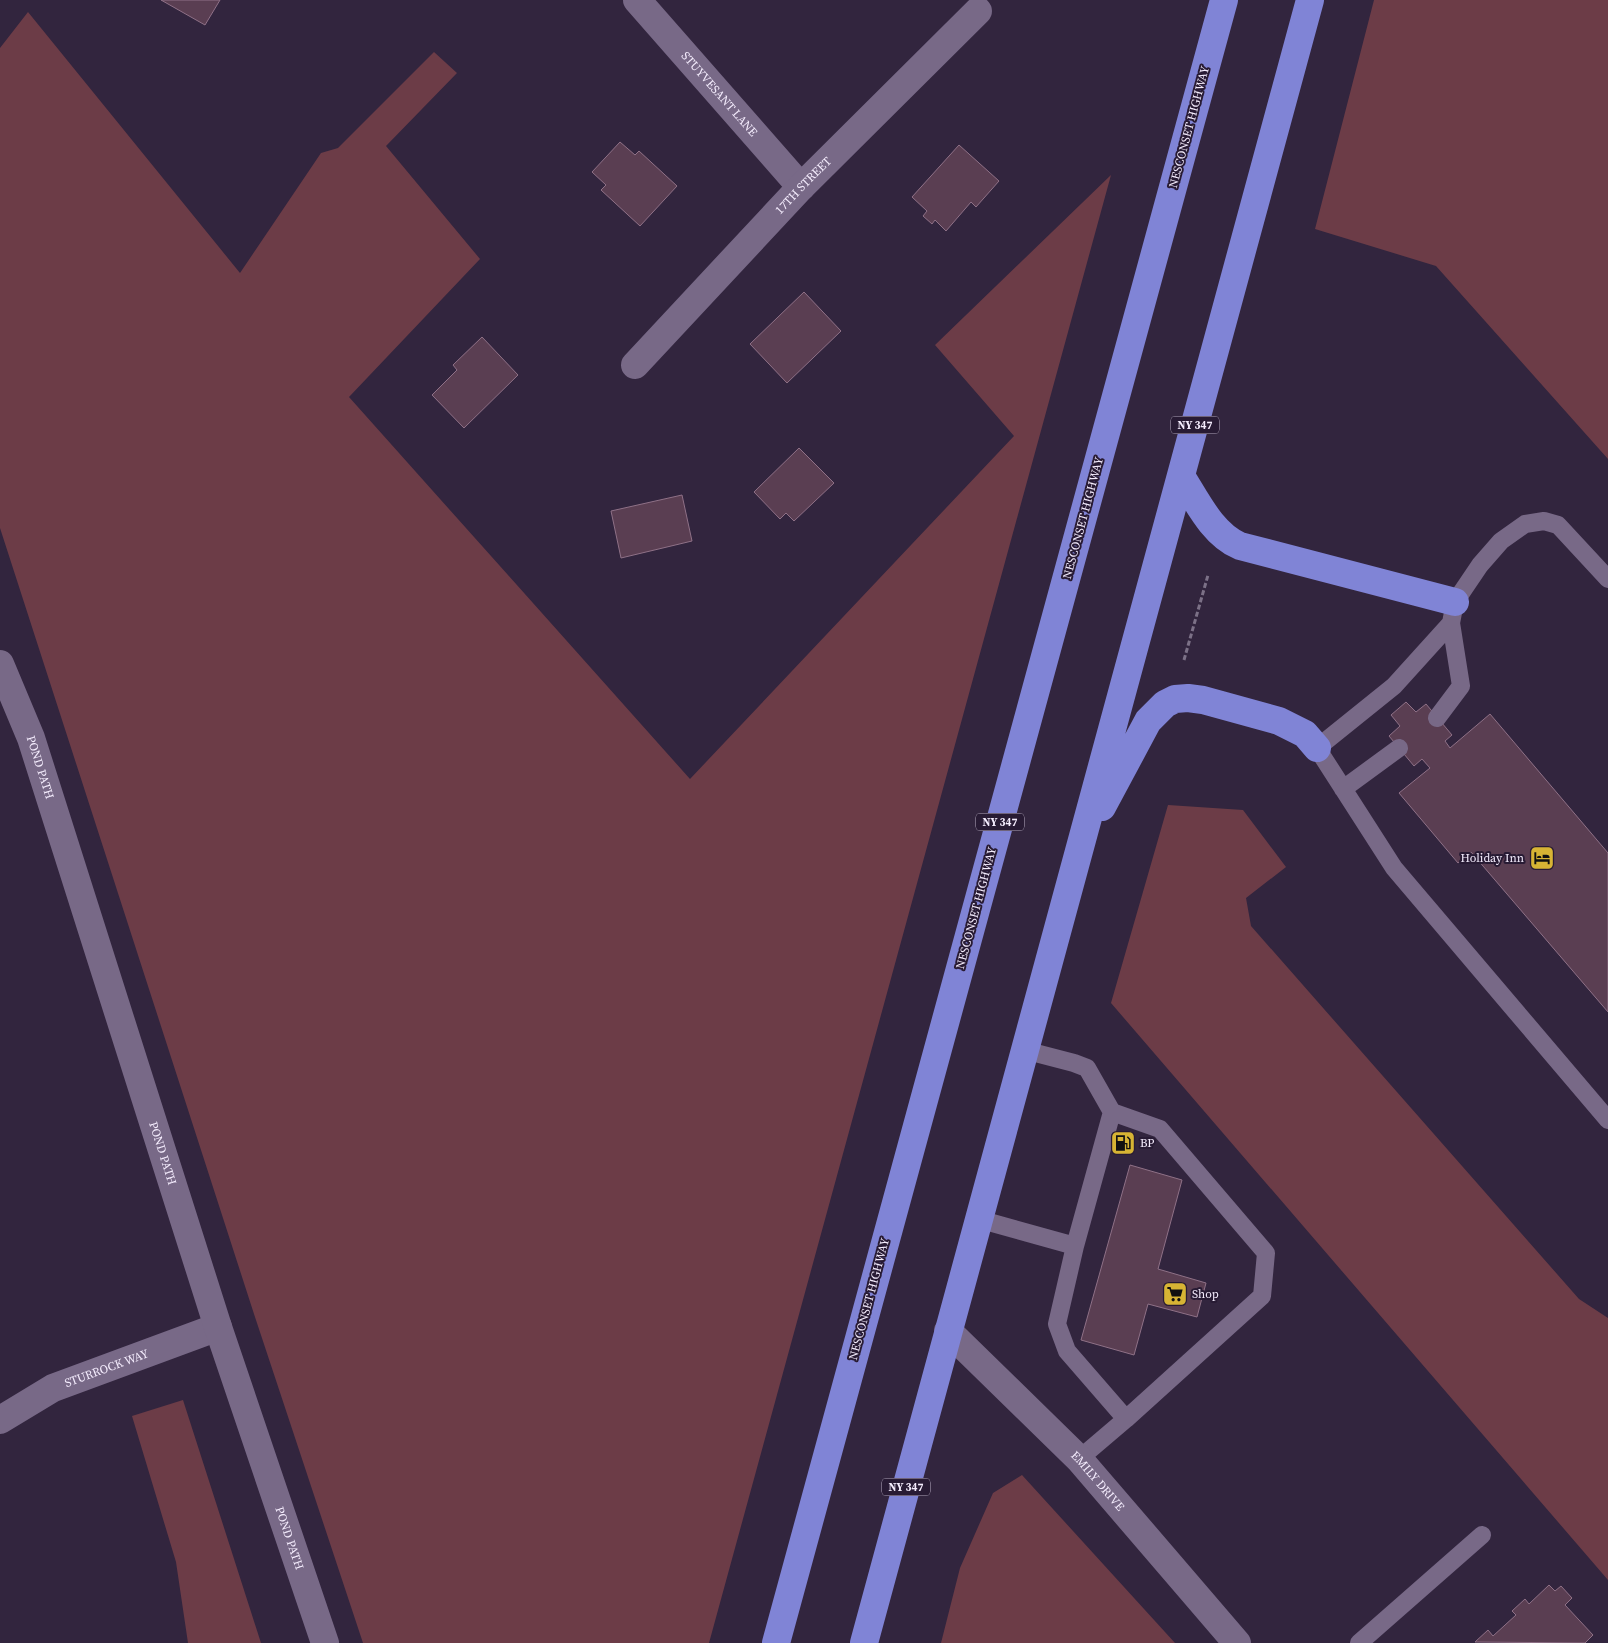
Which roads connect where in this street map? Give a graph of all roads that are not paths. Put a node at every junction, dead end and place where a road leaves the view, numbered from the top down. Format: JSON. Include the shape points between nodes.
{"nodes":[{"id":1,"x":637,"y":0,"type":"edge"},
{"id":2,"x":1224,"y":0,"type":"edge"},
{"id":3,"x":1310,"y":0,"type":"edge"},
{"id":4,"x":978,"y":11,"type":"dead end"},
{"id":5,"x":801,"y":187,"type":"junction"},
{"id":6,"x":635,"y":365,"type":"dead end"},
{"id":7,"x":1181,"y":476,"type":"junction"},
{"id":8,"x":1608,"y":579,"type":"edge"},
{"id":9,"x":1453,"y":613,"type":"junction"},
{"id":10,"x":0,"y":664,"type":"edge"},
{"id":11,"x":1437,"y":718,"type":"dead end"},
{"id":12,"x":1318,"y":748,"type":"junction"},
{"id":13,"x":1399,"y":748,"type":"dead end"},
{"id":14,"x":1343,"y":788,"type":"junction"},
{"id":15,"x":1079,"y":850,"type":"junction"},
{"id":16,"x":1024,"y":1050,"type":"junction"},
{"id":17,"x":1112,"y":1112,"type":"junction"},
{"id":18,"x":1608,"y":1120,"type":"edge"},
{"id":19,"x":978,"y":1219,"type":"junction"},
{"id":20,"x":1075,"y":1246,"type":"junction"},
{"id":21,"x":218,"y":1327,"type":"junction"},
{"id":22,"x":948,"y":1331,"type":"junction"},
{"id":23,"x":1126,"y":1419,"type":"junction"},
{"id":24,"x":0,"y":1420,"type":"edge"},
{"id":25,"x":1079,"y":1459,"type":"junction"},
{"id":26,"x":1482,"y":1535,"type":"dead end"},
{"id":27,"x":325,"y":1643,"type":"edge"},
{"id":28,"x":776,"y":1643,"type":"edge"},
{"id":29,"x":864,"y":1643,"type":"edge"},
{"id":30,"x":1237,"y":1643,"type":"edge"},
{"id":31,"x":1359,"y":1643,"type":"edge"}],
"edges":[{"from":1,"to":5,"type":"street","name":"STUYVESANT LANE"},
{"from":2,"to":28,"type":"highway","name":"NESCONSET HIGHWAY","number":"NY 347"},
{"from":3,"to":7,"type":"highway","number":"NY 347"},
{"from":4,"to":5,"type":"street","name":"17TH STREET"},
{"from":5,"to":6,"type":"street","name":"17TH STREET"},
{"from":7,"to":9,"type":"highway","via":[[1210,521],[1228,541]]},
{"from":7,"to":15,"type":"highway","number":"NY 347"},
{"from":8,"to":9,"type":"lane","via":[[1558,525],[1544,522],[1525,524],[1501,541],[1480,565]]},
{"from":9,"to":11,"type":"lane","via":[[1461,686]]},
{"from":9,"to":12,"type":"lane","via":[[1394,686]]},
{"from":10,"to":21,"type":"street","name":"POND PATH","via":[[30,738]]},
{"from":12,"to":14,"type":"lane"},
{"from":12,"to":15,"type":"highway","via":[[1305,734],[1279,721],[1203,700],[1175,699],[1148,721]]},
{"from":13,"to":14,"type":"lane"},
{"from":14,"to":18,"type":"lane","via":[[1394,868]]},
{"from":15,"to":16,"type":"highway","number":"NY 347"},
{"from":16,"to":17,"type":"lane","via":[[1087,1068]]},
{"from":16,"to":19,"type":"highway","number":"NY 347"},
{"from":17,"to":20,"type":"lane"},
{"from":17,"to":23,"type":"lane","via":[[1160,1129],[1266,1253],[1262,1296]]},
{"from":19,"to":20,"type":"lane"},
{"from":19,"to":22,"type":"highway","number":"NY 347"},
{"from":20,"to":23,"type":"lane","via":[[1057,1324],[1067,1351]]},
{"from":21,"to":24,"type":"street","name":"STURROCK WAY","via":[[53,1388]]},
{"from":21,"to":27,"type":"street","name":"POND PATH"},
{"from":22,"to":25,"type":"street","name":"EMILY DRIVE"},
{"from":22,"to":29,"type":"highway","number":"NY 347"},
{"from":23,"to":25,"type":"lane"},
{"from":25,"to":30,"type":"street","name":"EMILY DRIVE"},
{"from":26,"to":31,"type":"lane"}]}
